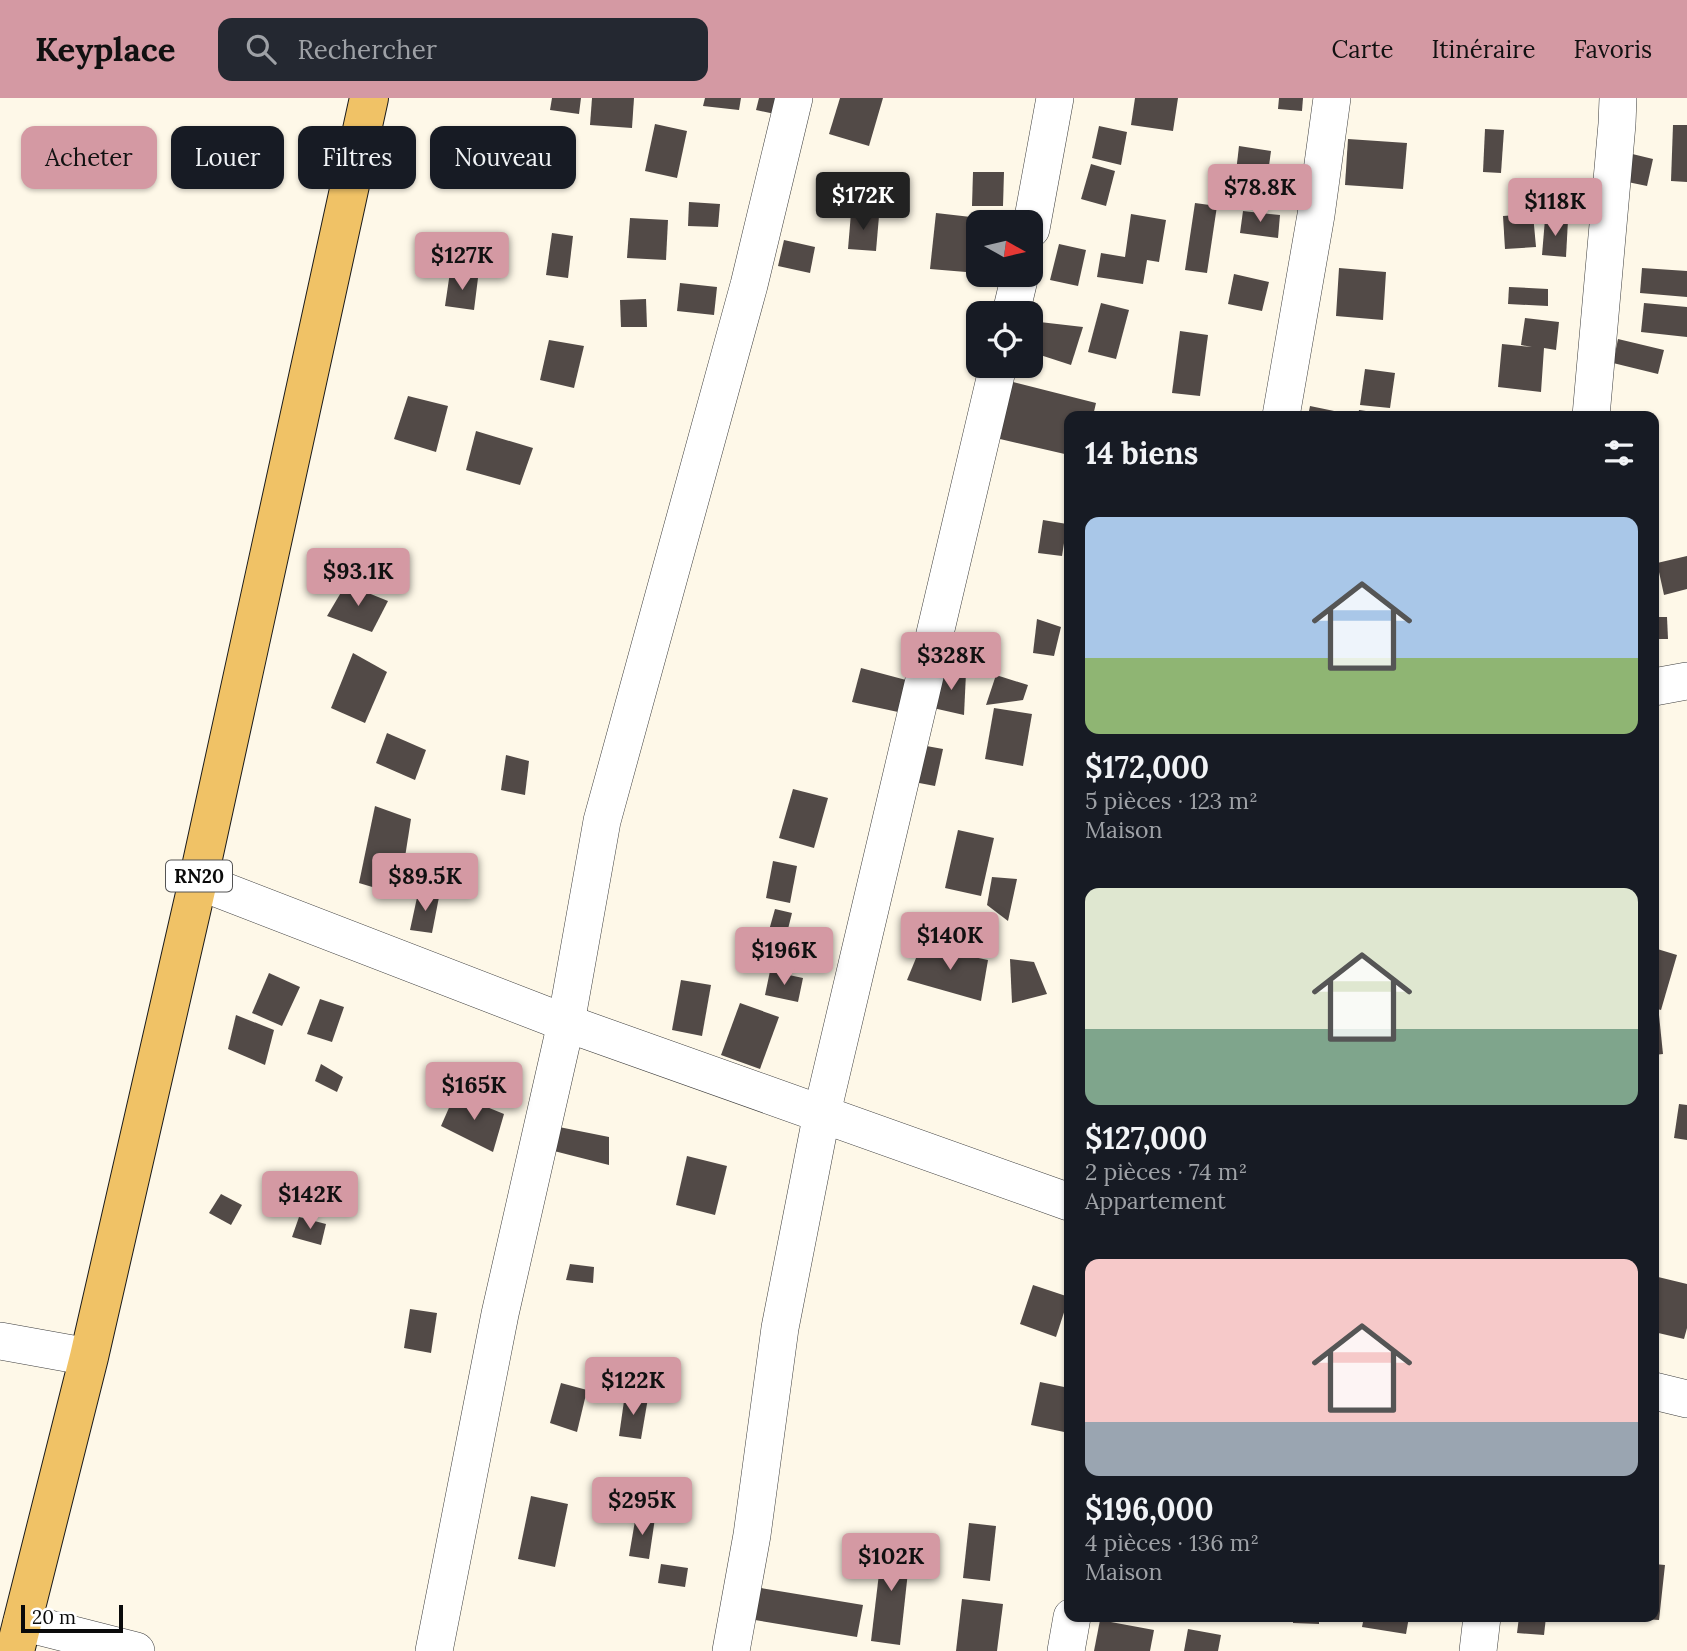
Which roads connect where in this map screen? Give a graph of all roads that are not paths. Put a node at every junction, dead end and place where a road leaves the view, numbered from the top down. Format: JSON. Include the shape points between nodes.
{"nodes":[{"id":1,"x":369,"y":98,"type":"edge"},
{"id":2,"x":794,"y":98,"type":"edge"},
{"id":3,"x":1055,"y":98,"type":"edge"},
{"id":4,"x":1332,"y":98,"type":"edge"},
{"id":5,"x":1618,"y":98,"type":"edge"},
{"id":6,"x":1034,"y":210,"type":"edge"},
{"id":7,"x":996,"y":378,"type":"edge"},
{"id":8,"x":1282,"y":411,"type":"edge"},
{"id":9,"x":1591,"y":411,"type":"edge"},
{"id":10,"x":1687,"y":681,"type":"edge"},
{"id":11,"x":1659,"y":686,"type":"edge"},
{"id":12,"x":198,"y":881,"type":"junction"},
{"id":13,"x":565,"y":1023,"type":"junction"},
{"id":14,"x":822,"y":1113,"type":"junction"},
{"id":15,"x":1064,"y":1200,"type":"edge"},
{"id":16,"x":0,"y":1341,"type":"edge"},
{"id":17,"x":89,"y":1357,"type":"junction"},
{"id":18,"x":1659,"y":1392,"type":"edge"},
{"id":19,"x":1687,"y":1399,"type":"edge"},
{"id":20,"x":1071,"y":1622,"type":"edge"},
{"id":21,"x":1481,"y":1622,"type":"edge"},
{"id":22,"x":18,"y":1637,"type":"edge"},
{"id":23,"x":136,"y":1651,"type":"edge"},
{"id":24,"x":434,"y":1651,"type":"edge"},
{"id":25,"x":731,"y":1651,"type":"edge"},
{"id":26,"x":1066,"y":1651,"type":"edge"},
{"id":27,"x":1478,"y":1651,"type":"edge"}],
"edges":[{"from":1,"to":12,"type":"main road","number":"RN20"},
{"from":2,"to":13,"type":"street","via":[[749,285],[602,821]]},
{"from":3,"to":6,"type":"street"},
{"from":4,"to":8,"type":"street"},
{"from":5,"to":9,"type":"street"},
{"from":7,"to":14,"type":"street"},
{"from":10,"to":11,"type":"street"},
{"from":12,"to":13,"type":"street"},
{"from":12,"to":17,"type":"main road","number":"RN20"},
{"from":13,"to":14,"type":"street"},
{"from":13,"to":24,"type":"street","via":[[500,1314]]},
{"from":14,"to":15,"type":"street"},
{"from":14,"to":25,"type":"street","via":[[780,1328]]},
{"from":16,"to":17,"type":"street"},
{"from":17,"to":22,"type":"main road","number":"RN20"},
{"from":18,"to":19,"type":"street"},
{"from":20,"to":26,"type":"street"},
{"from":21,"to":27,"type":"street"},
{"from":22,"to":23,"type":"street"}]}
